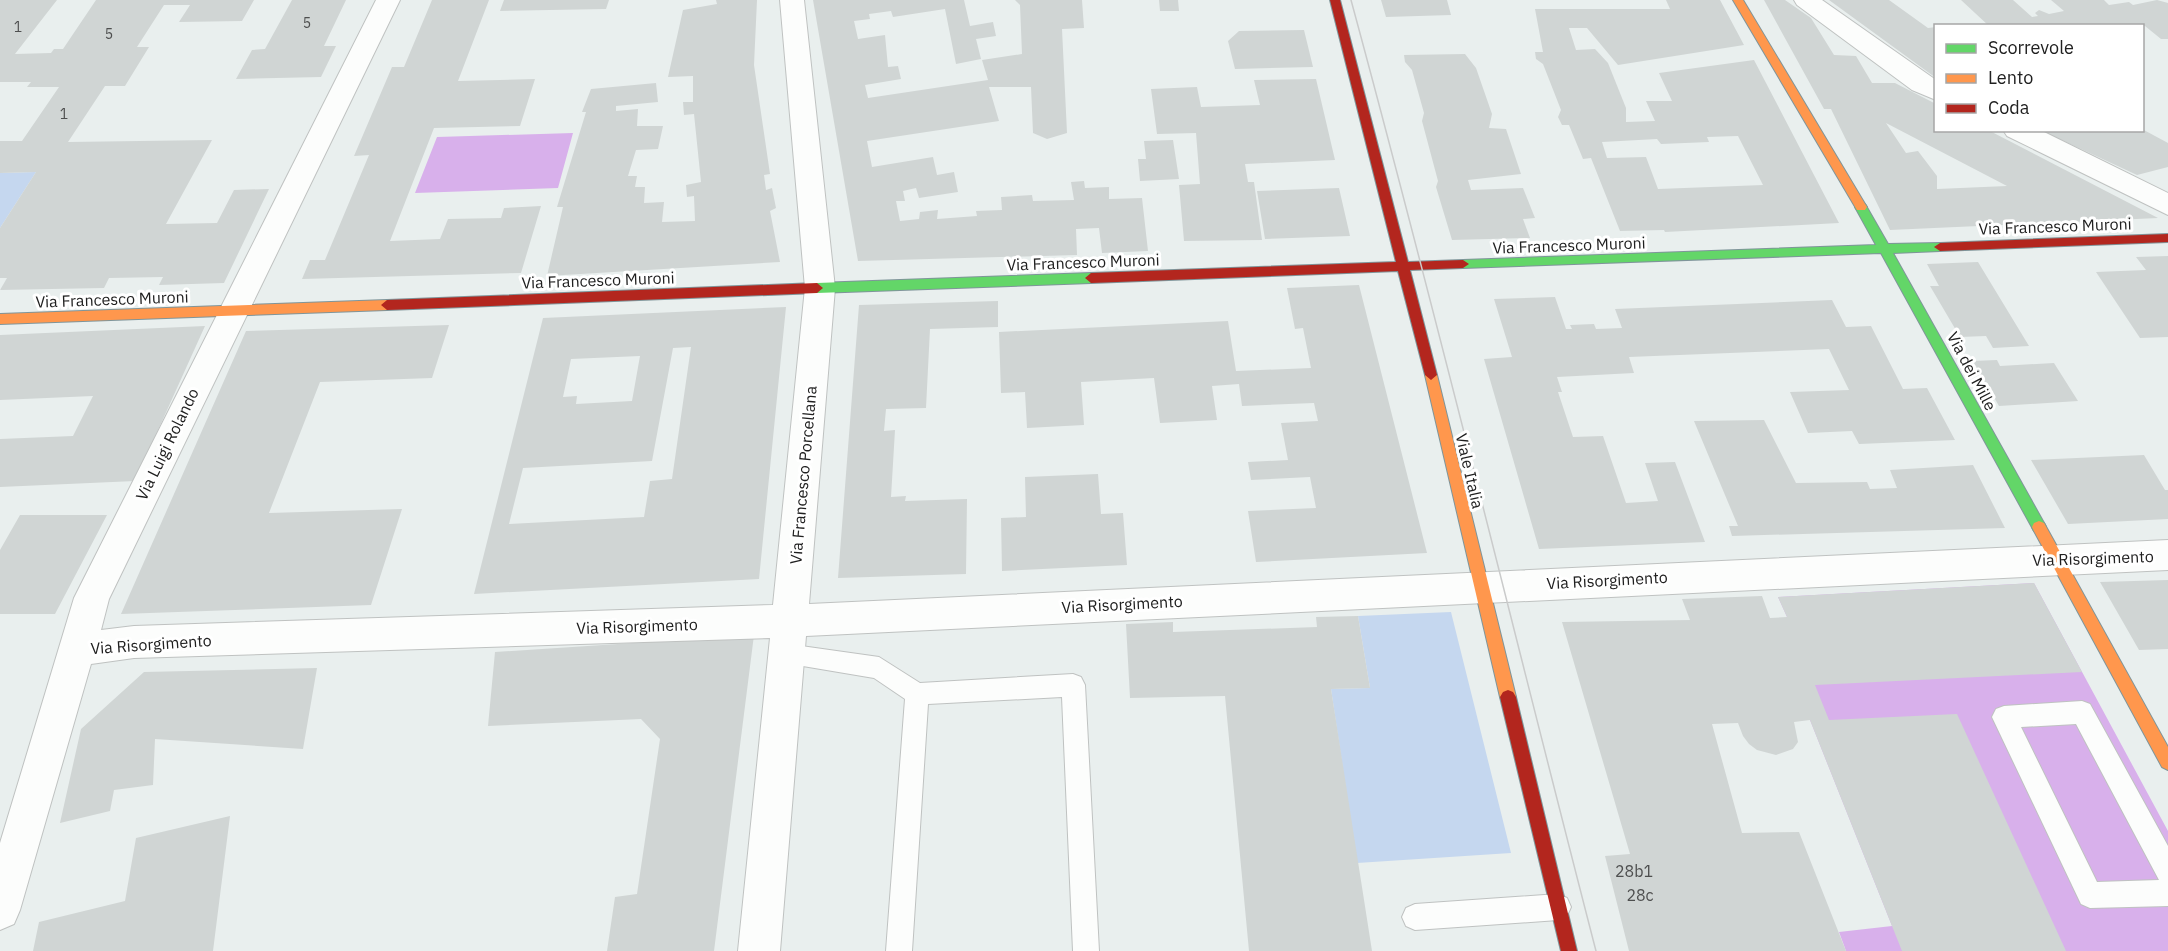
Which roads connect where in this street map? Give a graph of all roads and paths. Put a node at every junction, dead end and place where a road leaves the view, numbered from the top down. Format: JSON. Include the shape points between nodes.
{"nodes":[{"id":1,"x":388,"y":0,"type":"edge"},
{"id":2,"x":792,"y":0,"type":"edge"},
{"id":3,"x":1335,"y":0,"type":"edge"},
{"id":4,"x":1738,"y":0,"type":"edge"},
{"id":5,"x":1806,"y":0,"type":"edge"},
{"id":6,"x":1934,"y":90,"type":"edge"},
{"id":7,"x":2020,"y":132,"type":"edge"},
{"id":8,"x":2168,"y":205,"type":"edge"},
{"id":9,"x":2168,"y":238,"type":"edge"},
{"id":10,"x":1887,"y":250,"type":"junction"},
{"id":11,"x":1405,"y":266,"type":"junction"},
{"id":12,"x":820,"y":288,"type":"junction"},
{"id":13,"x":232,"y":312,"type":"junction"},
{"id":14,"x":0,"y":320,"type":"edge"},
{"id":15,"x":2168,"y":555,"type":"edge"},
{"id":16,"x":2055,"y":560,"type":"junction"},
{"id":17,"x":1480,"y":587,"type":"junction"},
{"id":18,"x":789,"y":638,"type":"junction"},
{"id":19,"x":76,"y":649,"type":"junction"},
{"id":20,"x":917,"y":694,"type":"junction"},
{"id":21,"x":2168,"y":762,"type":"edge"},
{"id":22,"x":2168,"y":872,"type":"edge"},
{"id":23,"x":2168,"y":893,"type":"edge"},
{"id":24,"x":1558,"y":907,"type":"junction"},
{"id":25,"x":0,"y":910,"type":"edge"},
{"id":26,"x":1416,"y":917,"type":"dead end"},
{"id":27,"x":759,"y":951,"type":"edge"},
{"id":28,"x":898,"y":951,"type":"edge"},
{"id":29,"x":1086,"y":951,"type":"edge"},
{"id":30,"x":1569,"y":951,"type":"edge"}],
"edges":[{"from":1,"to":13,"type":"street","name":"Via Luigi Rolando"},
{"from":2,"to":12,"type":"street","name":"Via Francesco Porcellana"},
{"from":3,"to":11,"type":"street","name":"Viale Italia"},
{"from":4,"to":10,"type":"street","name":"Via dei Mille"},
{"from":5,"to":6,"type":"street"},
{"from":7,"to":8,"type":"street"},
{"from":9,"to":10,"type":"street","name":"Via Francesco Muroni"},
{"from":10,"to":11,"type":"street","name":"Via Francesco Muroni"},
{"from":10,"to":16,"type":"street","name":"Via dei Mille"},
{"from":11,"to":12,"type":"street","name":"Via Francesco Muroni"},
{"from":11,"to":17,"type":"street","name":"Viale Italia"},
{"from":12,"to":13,"type":"street","name":"Via Francesco Muroni"},
{"from":12,"to":18,"type":"street","name":"Via Francesco Porcellana"},
{"from":13,"to":14,"type":"street","name":"Via Francesco Muroni"},
{"from":13,"to":19,"type":"street","name":"Via Luigi Rolando","via":[[92,597]]},
{"from":15,"to":16,"type":"street","name":"Via Risorgimento"},
{"from":16,"to":17,"type":"street","name":"Via Risorgimento"},
{"from":16,"to":21,"type":"street","name":"Via dei Mille"},
{"from":17,"to":18,"type":"street","name":"Via Risorgimento"},
{"from":17,"to":24,"type":"street","name":"Viale Italia"},
{"from":18,"to":19,"type":"street","name":"Via Risorgimento","via":[[134,642]]},
{"from":18,"to":20,"type":"lane","via":[[879,668]]},
{"from":18,"to":27,"type":"street","name":"Via Francesco Porcellana"},
{"from":19,"to":25,"type":"street","name":"Via Luigi Rolando"},
{"from":20,"to":28,"type":"lane"},
{"from":20,"to":29,"type":"lane","via":[[1073,685]]},
{"from":22,"to":23,"type":"lane","via":[[2082,712],[2004,717],[2090,896]]},
{"from":24,"to":26,"type":"lane"},
{"from":24,"to":30,"type":"street","name":"Viale Italia"}]}
